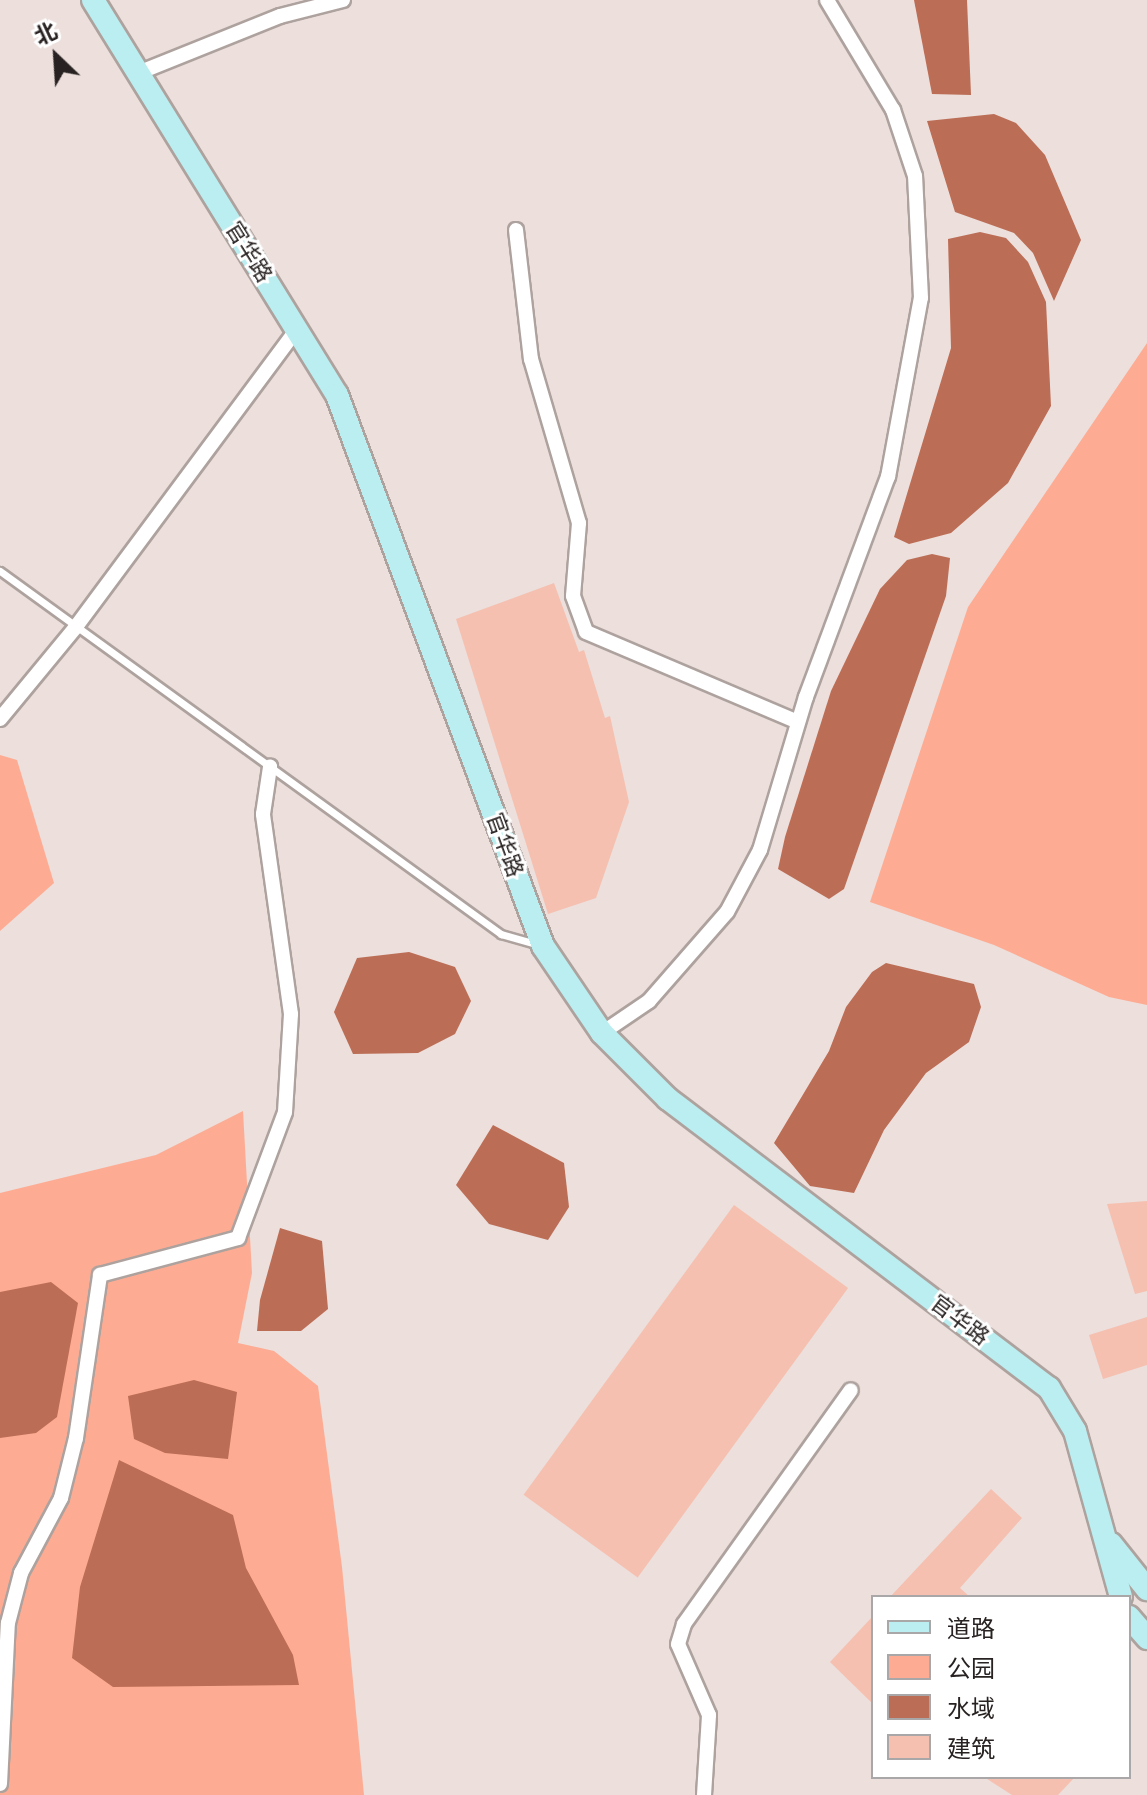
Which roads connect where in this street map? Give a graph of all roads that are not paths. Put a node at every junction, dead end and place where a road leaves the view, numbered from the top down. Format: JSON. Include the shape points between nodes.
{"nodes":[{"id":1,"x":93,"y":0,"type":"edge"},
{"id":2,"x":343,"y":0,"type":"edge"},
{"id":3,"x":827,"y":0,"type":"edge"},
{"id":4,"x":138,"y":73,"type":"junction"},
{"id":5,"x":516,"y":230,"type":"dead end"},
{"id":6,"x":297,"y":329,"type":"junction"},
{"id":7,"x":0,"y":571,"type":"edge"},
{"id":8,"x":75,"y":628,"type":"junction"},
{"id":9,"x":0,"y":719,"type":"edge"},
{"id":10,"x":798,"y":722,"type":"junction"},
{"id":11,"x":270,"y":767,"type":"junction"},
{"id":12,"x":543,"y":946,"type":"junction"},
{"id":13,"x":602,"y":1033,"type":"junction"},
{"id":14,"x":851,"y":1390,"type":"dead end"},
{"id":15,"x":1105,"y":1537,"type":"junction"},
{"id":16,"x":1145,"y":1581,"type":"edge"},
{"id":17,"x":1120,"y":1595,"type":"edge"},
{"id":18,"x":1131,"y":1619,"type":"edge"},
{"id":19,"x":1147,"y":1638,"type":"edge"},
{"id":20,"x":3,"y":1702,"type":"edge"},
{"id":21,"x":0,"y":1784,"type":"edge"},
{"id":22,"x":704,"y":1795,"type":"edge"}],
"edges":[{"from":1,"to":4,"type":"main road","name":"官华路"},
{"from":2,"to":4,"type":"street","via":[[280,16]]},
{"from":3,"to":10,"type":"street","via":[[893,110],[915,176],[921,298],[888,477]]},
{"from":4,"to":6,"type":"main road","name":"官华路"},
{"from":5,"to":10,"type":"street","via":[[531,359],[579,523],[573,596],[586,632]]},
{"from":6,"to":8,"type":"street"},
{"from":6,"to":12,"type":"main road","name":"官华路","via":[[337,395]]},
{"from":7,"to":8,"type":"lane"},
{"from":8,"to":9,"type":"street"},
{"from":8,"to":11,"type":"lane"},
{"from":10,"to":13,"type":"street","via":[[760,850],[727,912],[649,1001]]},
{"from":11,"to":12,"type":"lane","via":[[501,934]]},
{"from":11,"to":20,"type":"street","via":[[263,814],[291,1014],[285,1112],[238,1238],[100,1275],[76,1438],[61,1498],[21,1573],[8,1623]]},
{"from":12,"to":13,"type":"main road","name":"官华路"},
{"from":13,"to":15,"type":"main road","name":"官华路","via":[[668,1099],[1049,1388],[1075,1431],[1090,1499]]},
{"from":14,"to":22,"type":"street","via":[[684,1624],[678,1644],[709,1715]]},
{"from":15,"to":16,"type":"main road","name":"官华路"},
{"from":15,"to":17,"type":"main road","name":"官华路"},
{"from":18,"to":19,"type":"main road"},
{"from":20,"to":21,"type":"street"}]}
